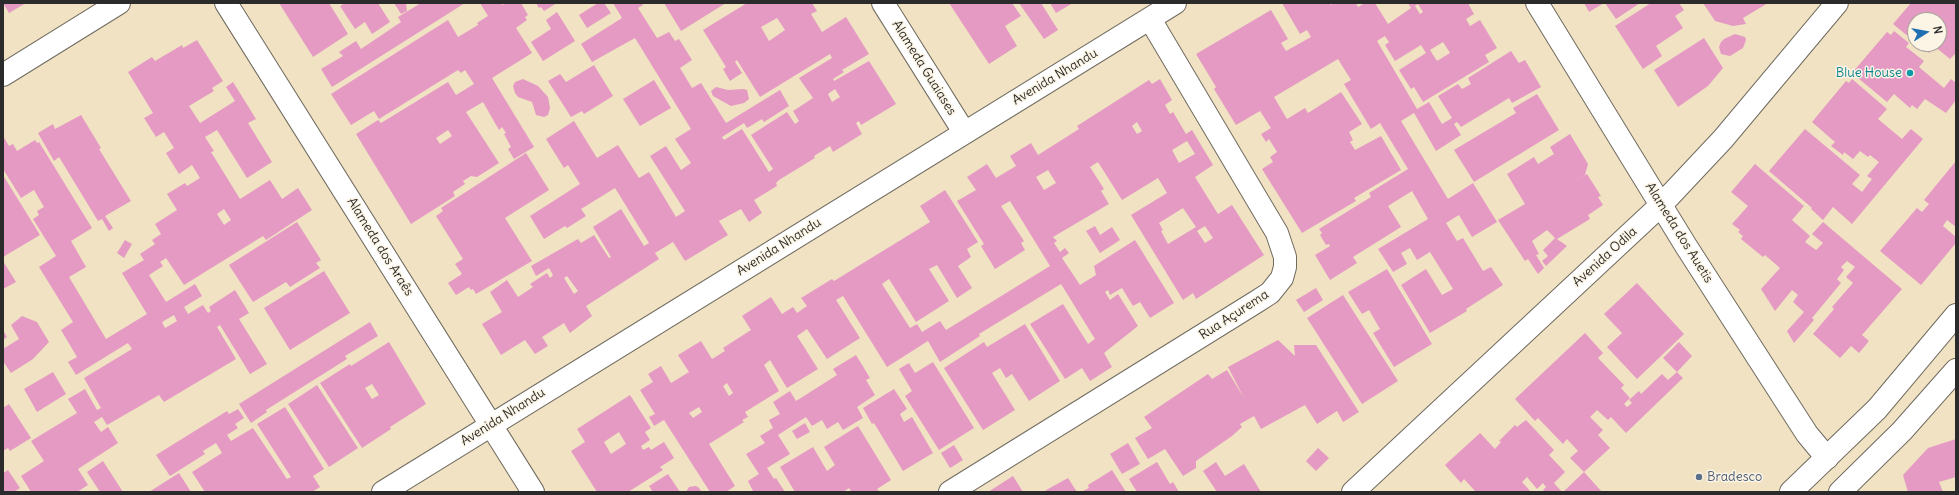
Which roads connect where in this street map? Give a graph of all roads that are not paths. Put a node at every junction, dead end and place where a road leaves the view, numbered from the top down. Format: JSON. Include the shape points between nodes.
{"nodes":[{"id":1,"x":119,"y":3,"type":"edge"},
{"id":2,"x":226,"y":3,"type":"edge"},
{"id":3,"x":883,"y":3,"type":"edge"},
{"id":4,"x":1175,"y":3,"type":"edge"},
{"id":5,"x":1537,"y":3,"type":"edge"},
{"id":6,"x":1837,"y":3,"type":"edge"},
{"id":7,"x":1150,"y":19,"type":"junction"},
{"id":8,"x":3,"y":75,"type":"edge"},
{"id":9,"x":964,"y":132,"type":"junction"},
{"id":10,"x":1661,"y":205,"type":"junction"},
{"id":11,"x":1956,"y":315,"type":"edge"},
{"id":12,"x":1956,"y":370,"type":"edge"},
{"id":13,"x":491,"y":424,"type":"junction"},
{"id":14,"x":1827,"y":458,"type":"junction"},
{"id":15,"x":383,"y":492,"type":"edge"},
{"id":16,"x":533,"y":492,"type":"edge"},
{"id":17,"x":950,"y":492,"type":"edge"},
{"id":18,"x":1354,"y":492,"type":"edge"},
{"id":19,"x":1791,"y":492,"type":"edge"},
{"id":20,"x":1813,"y":492,"type":"edge"},
{"id":21,"x":1840,"y":492,"type":"edge"}],
"edges":[{"from":1,"to":8,"type":"street"},
{"from":2,"to":13,"type":"street","name":"Alameda dos Araês"},
{"from":3,"to":9,"type":"street","name":"Alameda Guaiases"},
{"from":4,"to":7,"type":"street","name":"Avenida Nhandu"},
{"from":5,"to":10,"type":"street","name":"Alameda dos Auetis"},
{"from":6,"to":10,"type":"street","name":"Avenida Odila","via":[[1718,144]]},
{"from":7,"to":9,"type":"street","name":"Avenida Nhandu"},
{"from":7,"to":17,"type":"street","name":"Rua Açurema","via":[[1277,233],[1285,257],[1282,278],[1270,293]]},
{"from":9,"to":13,"type":"street","name":"Avenida Nhandu"},
{"from":10,"to":14,"type":"street","name":"Alameda dos Auetis","via":[[1807,434]]},
{"from":10,"to":18,"type":"street","name":"Avenida Odila"},
{"from":11,"to":14,"type":"street","via":[[1876,409]]},
{"from":12,"to":21,"type":"street","via":[[1902,431]]},
{"from":13,"to":15,"type":"street","name":"Avenida Nhandu"},
{"from":13,"to":16,"type":"street","name":"Alameda dos Araês"},
{"from":14,"to":19,"type":"street"},
{"from":14,"to":20,"type":"street","via":[[1829,476]]}]}
